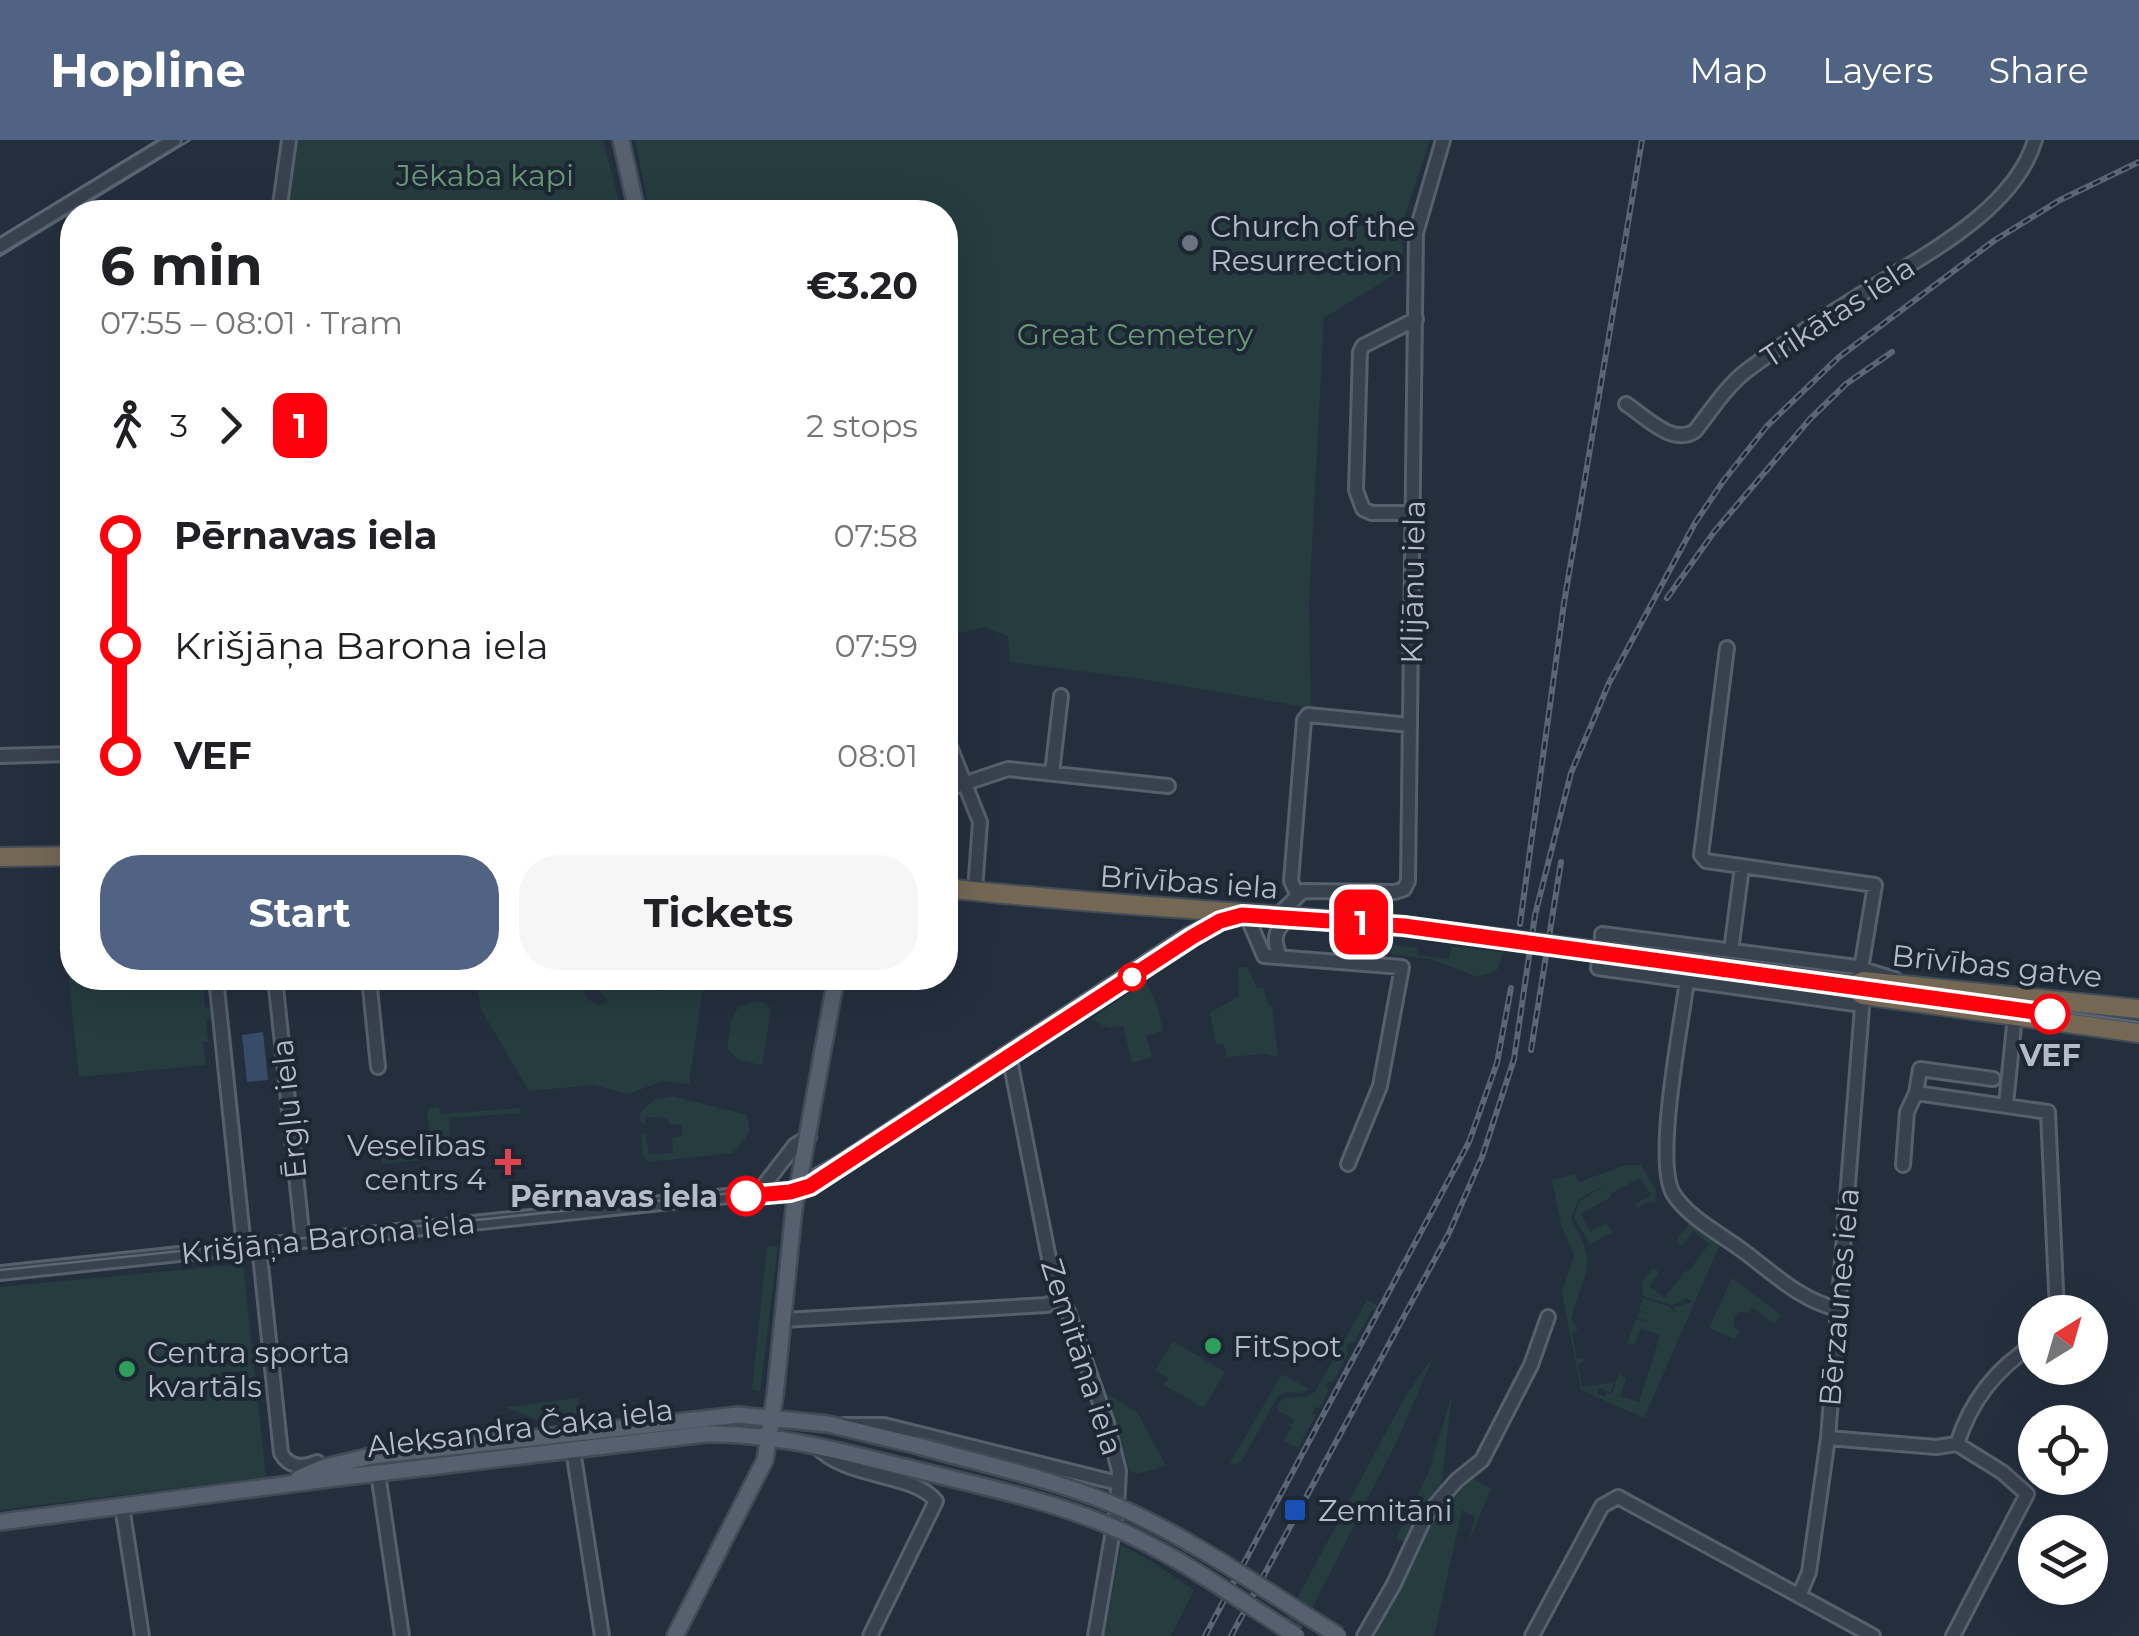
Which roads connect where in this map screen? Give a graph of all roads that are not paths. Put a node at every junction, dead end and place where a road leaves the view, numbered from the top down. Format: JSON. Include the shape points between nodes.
{"nodes":[{"id":1,"x":174,"y":140,"type":"edge"},
{"id":2,"x":288,"y":140,"type":"edge"},
{"id":3,"x":621,"y":140,"type":"edge"},
{"id":4,"x":1444,"y":140,"type":"edge"},
{"id":5,"x":2035,"y":140,"type":"edge"},
{"id":6,"x":76,"y":200,"type":"edge"},
{"id":7,"x":280,"y":200,"type":"edge"},
{"id":8,"x":634,"y":200,"type":"edge"},
{"id":9,"x":60,"y":209,"type":"edge"},
{"id":10,"x":0,"y":246,"type":"edge"},
{"id":11,"x":1416,"y":318,"type":"junction"},
{"id":12,"x":1626,"y":404,"type":"dead end"},
{"id":13,"x":1413,"y":514,"type":"junction"},
{"id":14,"x":1727,"y":648,"type":"dead end"},
{"id":15,"x":1061,"y":696,"type":"dead end"},
{"id":16,"x":1410,"y":725,"type":"junction"},
{"id":17,"x":60,"y":754,"type":"edge"},
{"id":18,"x":0,"y":756,"type":"edge"},
{"id":19,"x":958,"y":766,"type":"edge"},
{"id":20,"x":1052,"y":773,"type":"junction"},
{"id":21,"x":965,"y":783,"type":"junction"},
{"id":22,"x":958,"y":785,"type":"edge"},
{"id":23,"x":1168,"y":786,"type":"dead end"},
{"id":24,"x":60,"y":856,"type":"edge"},
{"id":25,"x":0,"y":857,"type":"edge"},
{"id":26,"x":1742,"y":867,"type":"junction"},
{"id":27,"x":958,"y":889,"type":"edge"},
{"id":28,"x":975,"y":891,"type":"junction"},
{"id":29,"x":1297,"y":894,"type":"junction"},
{"id":30,"x":1241,"y":914,"type":"junction"},
{"id":31,"x":1285,"y":916,"type":"junction"},
{"id":32,"x":1602,"y":951,"type":"junction"},
{"id":33,"x":1731,"y":951,"type":"junction"},
{"id":34,"x":1280,"y":956,"type":"junction"},
{"id":35,"x":1687,"y":980,"type":"junction"},
{"id":36,"x":1859,"y":987,"type":"junction"},
{"id":37,"x":218,"y":990,"type":"edge"},
{"id":38,"x":276,"y":990,"type":"edge"},
{"id":39,"x":370,"y":990,"type":"edge"},
{"id":40,"x":834,"y":990,"type":"edge"},
{"id":41,"x":2139,"y":1009,"type":"edge"},
{"id":42,"x":2019,"y":1016,"type":"junction"},
{"id":43,"x":2139,"y":1032,"type":"edge"},
{"id":44,"x":1005,"y":1055,"type":"junction"},
{"id":45,"x":378,"y":1067,"type":"dead end"},
{"id":46,"x":1993,"y":1079,"type":"dead end"},
{"id":47,"x":1916,"y":1093,"type":"junction"},
{"id":48,"x":2006,"y":1104,"type":"junction"},
{"id":49,"x":809,"y":1138,"type":"junction"},
{"id":50,"x":1348,"y":1164,"type":"dead end"},
{"id":51,"x":1903,"y":1165,"type":"dead end"},
{"id":52,"x":798,"y":1187,"type":"junction"},
{"id":53,"x":758,"y":1193,"type":"junction"},
{"id":54,"x":303,"y":1242,"type":"junction"},
{"id":55,"x":251,"y":1247,"type":"junction"},
{"id":56,"x":0,"y":1273,"type":"edge"},
{"id":57,"x":2056,"y":1295,"type":"edge"},
{"id":58,"x":1060,"y":1298,"type":"junction"},
{"id":59,"x":1838,"y":1309,"type":"junction"},
{"id":60,"x":1548,"y":1316,"type":"dead end"},
{"id":61,"x":784,"y":1320,"type":"junction"},
{"id":62,"x":2018,"y":1356,"type":"edge"},
{"id":63,"x":772,"y":1416,"type":"junction"},
{"id":64,"x":839,"y":1426,"type":"junction"},
{"id":65,"x":770,"y":1436,"type":"junction"},
{"id":66,"x":1828,"y":1438,"type":"junction"},
{"id":67,"x":814,"y":1444,"type":"junction"},
{"id":68,"x":1957,"y":1444,"type":"junction"},
{"id":69,"x":573,"y":1450,"type":"junction"},
{"id":70,"x":370,"y":1456,"type":"junction"},
{"id":71,"x":378,"y":1473,"type":"junction"},
{"id":72,"x":1118,"y":1483,"type":"junction"},
{"id":73,"x":276,"y":1486,"type":"junction"},
{"id":74,"x":122,"y":1506,"type":"junction"},
{"id":75,"x":0,"y":1522,"type":"edge"},
{"id":76,"x":1798,"y":1596,"type":"junction"},
{"id":77,"x":142,"y":1636,"type":"edge"},
{"id":78,"x":402,"y":1636,"type":"edge"},
{"id":79,"x":602,"y":1636,"type":"edge"},
{"id":80,"x":674,"y":1636,"type":"edge"},
{"id":81,"x":870,"y":1636,"type":"edge"},
{"id":82,"x":1095,"y":1636,"type":"edge"},
{"id":83,"x":1297,"y":1636,"type":"edge"},
{"id":84,"x":1339,"y":1636,"type":"edge"},
{"id":85,"x":1364,"y":1636,"type":"edge"},
{"id":86,"x":1532,"y":1636,"type":"edge"},
{"id":87,"x":1874,"y":1636,"type":"edge"},
{"id":88,"x":1953,"y":1636,"type":"edge"}],
"edges":[{"from":1,"to":6,"type":"street"},
{"from":2,"to":7,"type":"street"},
{"from":3,"to":8,"type":"main road"},
{"from":4,"to":11,"type":"street","name":"Klijānu iela","via":[[1416,234]]},
{"from":5,"to":12,"type":"street","name":"Trikātas iela","via":[[2029,162],[1948,242],[1741,375],[1695,431],[1676,437]]},
{"from":9,"to":10,"type":"street"},
{"from":11,"to":13,"type":"street","name":"Klijānu iela"},
{"from":11,"to":13,"type":"street","via":[[1360,352],[1356,490],[1372,514]]},
{"from":13,"to":16,"type":"street","name":"Klijānu iela"},
{"from":14,"to":26,"type":"street","via":[[1701,855]]},
{"from":15,"to":20,"type":"street"},
{"from":16,"to":29,"type":"street","name":"Klijānu iela","via":[[1404,889]]},
{"from":16,"to":29,"type":"street","via":[[1308,714],[1290,881]]},
{"from":17,"to":18,"type":"street"},
{"from":19,"to":21,"type":"street"},
{"from":20,"to":21,"type":"street","via":[[1008,768]]},
{"from":20,"to":23,"type":"street"},
{"from":21,"to":22,"type":"street"},
{"from":21,"to":28,"type":"street","via":[[980,822]]},
{"from":24,"to":25,"type":"highway"},
{"from":26,"to":33,"type":"street"},
{"from":26,"to":36,"type":"street","name":"Bērzaunes iela","via":[[1875,884]]},
{"from":27,"to":28,"type":"highway","name":"Brīvības iela"},
{"from":28,"to":30,"type":"highway","name":"Brīvības iela"},
{"from":29,"to":31,"type":"street"},
{"from":30,"to":31,"type":"highway","name":"Brīvības iela"},
{"from":30,"to":34,"type":"street","via":[[1264,956]]},
{"from":30,"to":44,"type":"street","name":"Krišjāņa Barona iela","via":[[1183,938]]},
{"from":31,"to":32,"type":"highway","name":"Brīvības iela","bridge":true,"via":[[1404,924]]},
{"from":31,"to":34,"type":"street","via":[[1274,938]]},
{"from":32,"to":33,"type":"street","name":"Brīvības gatve","via":[[1602,934]]},
{"from":32,"to":35,"type":"street","name":"Brīvības gatve","via":[[1598,968]]},
{"from":32,"to":36,"type":"highway","name":"Brīvības gatve"},
{"from":33,"to":36,"type":"street","name":"Brīvības gatve"},
{"from":34,"to":50,"type":"street","via":[[1402,967],[1380,1086]]},
{"from":35,"to":36,"type":"street","name":"Brīvības gatve"},
{"from":35,"to":59,"type":"street","via":[[1665,1156],[1669,1186],[1682,1204],[1812,1302]]},
{"from":36,"to":41,"type":"highway","name":"Brīvības gatve","via":[[1927,987]]},
{"from":36,"to":42,"type":"highway","name":"Brīvības gatve"},
{"from":36,"to":59,"type":"street","name":"Bērzaunes iela"},
{"from":37,"to":55,"type":"street"},
{"from":38,"to":54,"type":"street","name":"Ērgļu iela"},
{"from":39,"to":45,"type":"street"},
{"from":40,"to":49,"type":"main road"},
{"from":42,"to":43,"type":"highway","name":"Brīvības gatve"},
{"from":42,"to":48,"type":"street"},
{"from":44,"to":52,"type":"street","name":"Krišjāņa Barona iela"},
{"from":44,"to":58,"type":"street","name":"Zemitāna iela"},
{"from":46,"to":47,"type":"street","via":[[1920,1069]]},
{"from":47,"to":48,"type":"street"},
{"from":47,"to":51,"type":"street"},
{"from":48,"to":57,"type":"street","via":[[2048,1112]]},
{"from":49,"to":52,"type":"main road"},
{"from":49,"to":53,"type":"street","via":[[795,1145]]},
{"from":52,"to":53,"type":"street","name":"Krišjāņa Barona iela"},
{"from":52,"to":61,"type":"main road"},
{"from":53,"to":54,"type":"street","name":"Krišjāņa Barona iela"},
{"from":54,"to":55,"type":"street","name":"Krišjāņa Barona iela"},
{"from":55,"to":56,"type":"street","name":"Krišjāņa Barona iela"},
{"from":55,"to":70,"type":"street","name":"Aleksandra Čaka iela","via":[[284,1459],[307,1467]]},
{"from":58,"to":61,"type":"street"},
{"from":58,"to":72,"type":"street","name":"Zemitāna iela","via":[[1110,1435]]},
{"from":59,"to":66,"type":"street","name":"Bērzaunes iela"},
{"from":60,"to":85,"type":"street","via":[[1482,1460],[1425,1517]]},
{"from":61,"to":63,"type":"main road"},
{"from":62,"to":68,"type":"street","via":[[1997,1371]]},
{"from":63,"to":64,"type":"main road"},
{"from":63,"to":65,"type":"main road"},
{"from":63,"to":70,"type":"main road","name":"Aleksandra Čaka iela","via":[[686,1412],[677,1420]]},
{"from":64,"to":72,"type":"street","name":"Zemitāna iela","via":[[884,1426]]},
{"from":64,"to":84,"type":"main road","bridge":true,"via":[[1070,1488],[1128,1511]]},
{"from":65,"to":67,"type":"main road","name":"Aleksandra Čaka iela"},
{"from":65,"to":69,"type":"main road","name":"Aleksandra Čaka iela","via":[[706,1434]]},
{"from":65,"to":80,"type":"main road","via":[[761,1471]]},
{"from":66,"to":68,"type":"street"},
{"from":66,"to":76,"type":"street","name":"Bērzaunes iela","via":[[1810,1572]]},
{"from":67,"to":81,"type":"street","via":[[840,1463],[924,1489],[936,1502]]},
{"from":67,"to":83,"type":"main road","name":"Aleksandra Čaka iela","bridge":true,"via":[[1110,1526]]},
{"from":68,"to":88,"type":"street","via":[[2027,1494]]},
{"from":69,"to":71,"type":"main road","name":"Aleksandra Čaka iela"},
{"from":69,"to":79,"type":"street"},
{"from":70,"to":73,"type":"main road","name":"Aleksandra Čaka iela"},
{"from":71,"to":73,"type":"main road","name":"Aleksandra Čaka iela"},
{"from":71,"to":78,"type":"street"},
{"from":72,"to":82,"type":"street","name":"Zemitāna iela"},
{"from":73,"to":74,"type":"main road","name":"Aleksandra Čaka iela"},
{"from":74,"to":75,"type":"main road","name":"Aleksandra Čaka iela"},
{"from":74,"to":77,"type":"street"},
{"from":76,"to":86,"type":"street","via":[[1618,1497],[1602,1506]]},
{"from":76,"to":87,"type":"street"}]}
